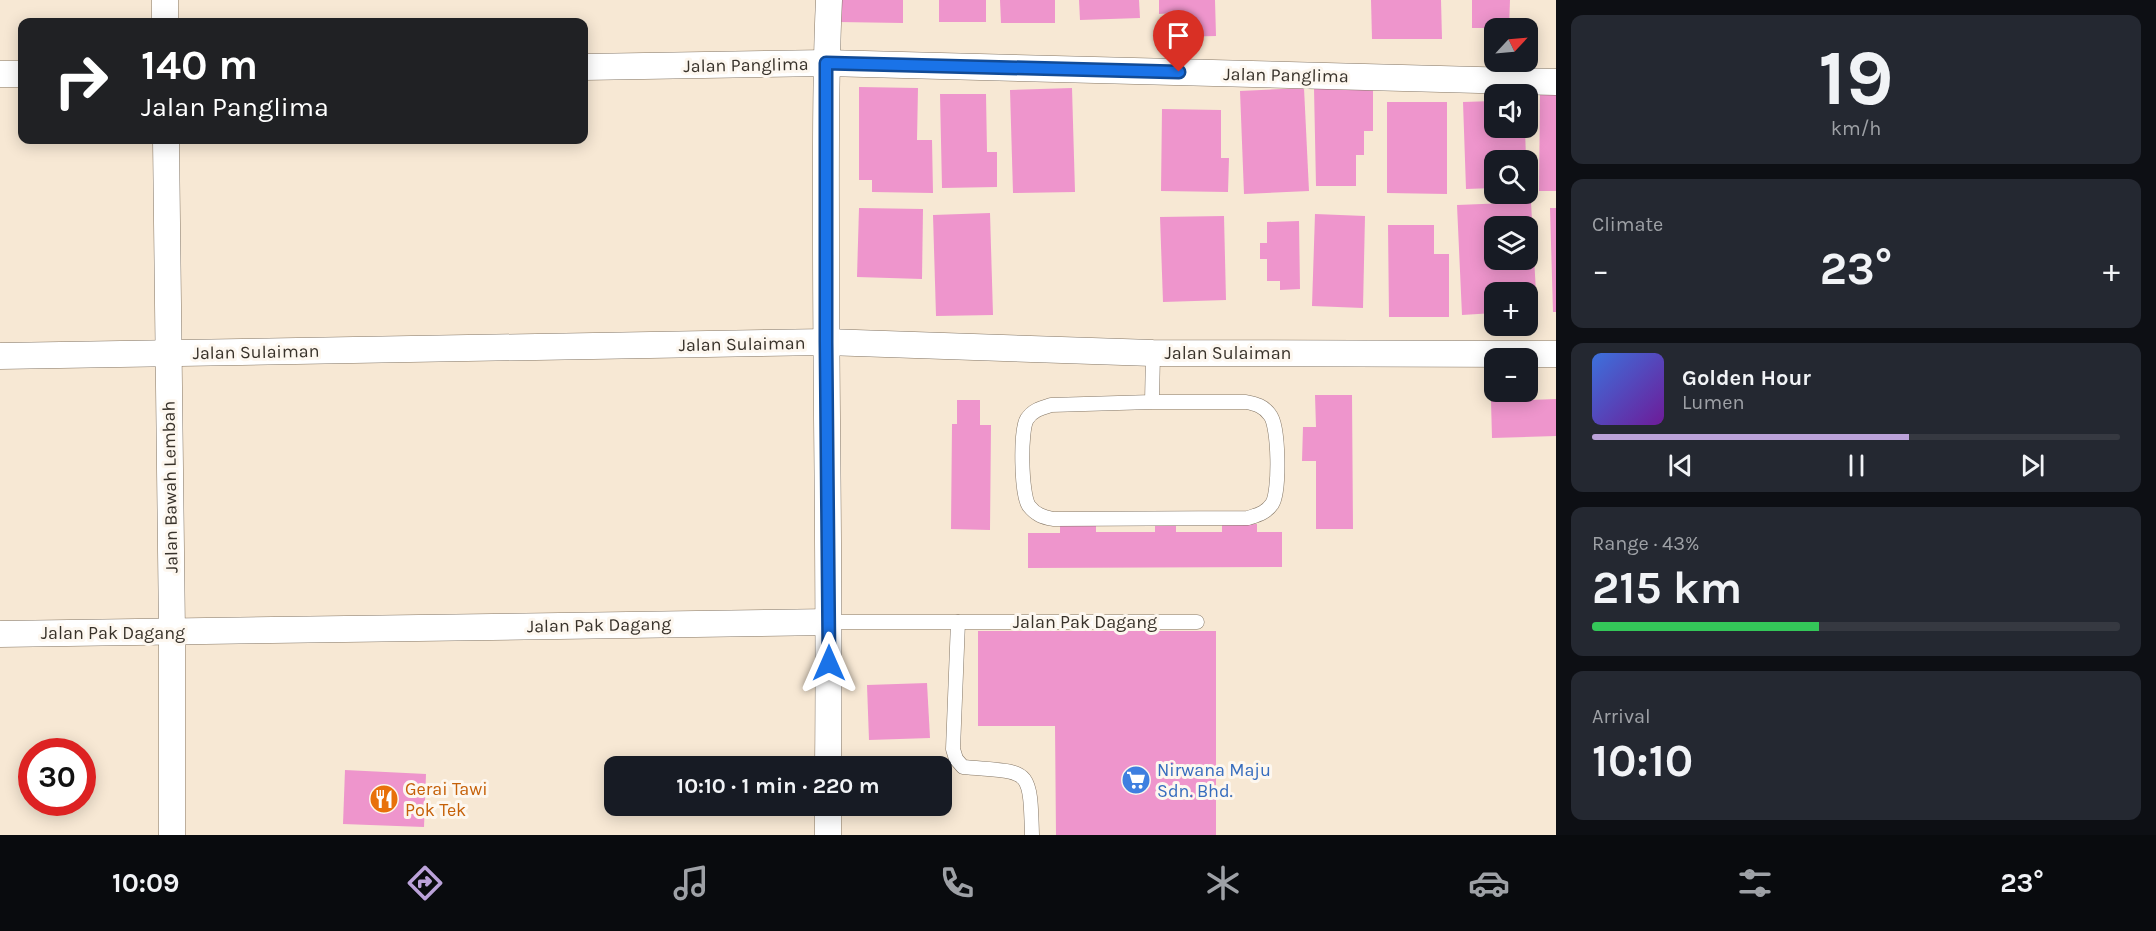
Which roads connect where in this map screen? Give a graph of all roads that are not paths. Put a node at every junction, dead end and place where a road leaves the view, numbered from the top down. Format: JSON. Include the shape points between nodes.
{"nodes":[{"id":1,"x":165,"y":0,"type":"edge"},
{"id":2,"x":829,"y":0,"type":"edge"},
{"id":3,"x":165,"y":18,"type":"edge"},
{"id":4,"x":826,"y":63,"type":"junction"},
{"id":5,"x":588,"y":67,"type":"edge"},
{"id":6,"x":0,"y":74,"type":"edge"},
{"id":7,"x":18,"y":74,"type":"edge"},
{"id":8,"x":1556,"y":82,"type":"edge"},
{"id":9,"x":166,"y":144,"type":"edge"},
{"id":10,"x":826,"y":342,"type":"junction"},
{"id":11,"x":1153,"y":353,"type":"junction"},
{"id":12,"x":169,"y":354,"type":"junction"},
{"id":13,"x":1556,"y":354,"type":"edge"},
{"id":14,"x":0,"y":356,"type":"edge"},
{"id":15,"x":1152,"y":402,"type":"junction"},
{"id":16,"x":830,"y":622,"type":"junction"},
{"id":17,"x":958,"y":622,"type":"junction"},
{"id":18,"x":1197,"y":622,"type":"dead end"},
{"id":19,"x":172,"y":632,"type":"junction"},
{"id":20,"x":0,"y":634,"type":"edge"},
{"id":21,"x":828,"y":756,"type":"edge"},
{"id":22,"x":828,"y":816,"type":"edge"},
{"id":23,"x":172,"y":835,"type":"edge"},
{"id":24,"x":828,"y":835,"type":"edge"},
{"id":25,"x":1032,"y":835,"type":"edge"}],
"edges":[{"from":1,"to":3,"type":"street"},
{"from":2,"to":4,"type":"street"},
{"from":4,"to":5,"type":"street","name":"Jalan Panglima"},
{"from":4,"to":8,"type":"street","name":"Jalan Panglima"},
{"from":4,"to":10,"type":"street"},
{"from":6,"to":7,"type":"street"},
{"from":9,"to":12,"type":"street","name":"Jalan Bawah Lembah"},
{"from":10,"to":11,"type":"street","name":"Jalan Sulaiman"},
{"from":10,"to":12,"type":"street","name":"Jalan Sulaiman"},
{"from":10,"to":16,"type":"street"},
{"from":11,"to":13,"type":"street","name":"Jalan Sulaiman"},
{"from":11,"to":15,"type":"lane"},
{"from":12,"to":14,"type":"street","name":"Jalan Sulaiman"},
{"from":12,"to":19,"type":"street","name":"Jalan Bawah Lembah"},
{"from":15,"to":15,"type":"lane","via":[[1261,405],[1271,416],[1275,430],[1273,503],[1262,514],[1248,518],[1053,519],[1039,516],[1028,505],[1023,434],[1026,420],[1037,409],[1051,405]]},
{"from":16,"to":17,"type":"lane","name":"Jalan Pak Dagang"},
{"from":16,"to":19,"type":"street","name":"Jalan Pak Dagang"},
{"from":16,"to":21,"type":"street"},
{"from":17,"to":18,"type":"lane","name":"Jalan Pak Dagang"},
{"from":17,"to":25,"type":"lane","via":[[953,749],[956,759],[963,767],[1020,774],[1031,792]]},
{"from":19,"to":20,"type":"street","name":"Jalan Pak Dagang"},
{"from":19,"to":23,"type":"street","name":"Jalan Bawah Lembah"},
{"from":22,"to":24,"type":"street"}]}
